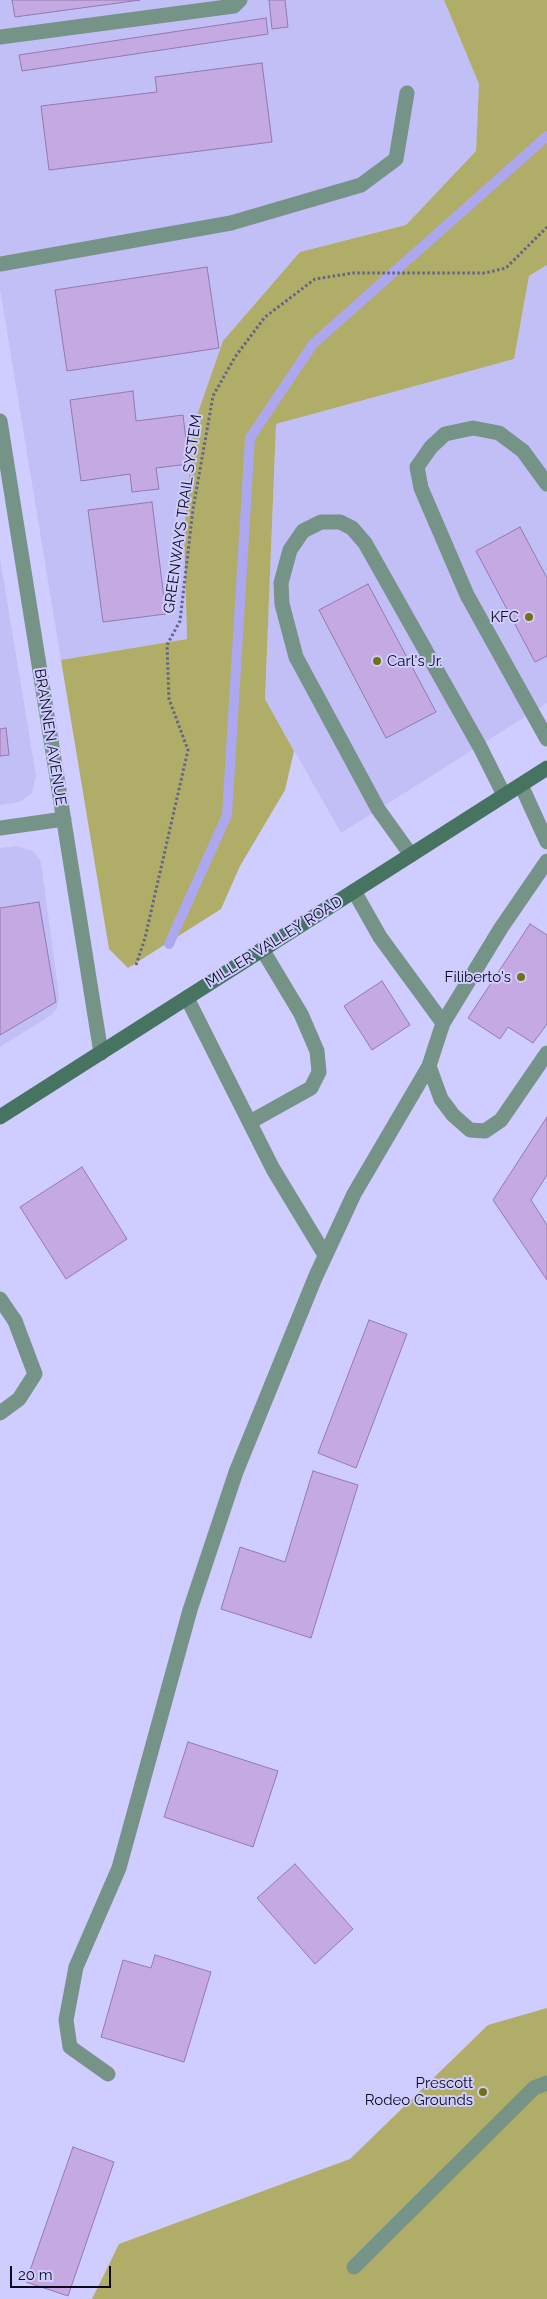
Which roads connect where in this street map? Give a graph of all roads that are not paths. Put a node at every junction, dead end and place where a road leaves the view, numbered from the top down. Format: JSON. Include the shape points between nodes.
{"nodes":[{"id":1,"x":240,"y":0,"type":"edge"},
{"id":2,"x":0,"y":37,"type":"edge"},
{"id":3,"x":407,"y":92,"type":"dead end"},
{"id":4,"x":0,"y":264,"type":"edge"},
{"id":5,"x":0,"y":421,"type":"edge"},
{"id":6,"x":4,"y":469,"type":"edge"},
{"id":7,"x":547,"y":484,"type":"edge"},
{"id":8,"x":547,"y":739,"type":"edge"},
{"id":9,"x":547,"y":768,"type":"edge"},
{"id":10,"x":521,"y":785,"type":"junction"},
{"id":11,"x":504,"y":795,"type":"junction"},
{"id":12,"x":64,"y":819,"type":"junction"},
{"id":13,"x":0,"y":828,"type":"edge"},
{"id":14,"x":547,"y":842,"type":"edge"},
{"id":15,"x":411,"y":854,"type":"junction"},
{"id":16,"x":547,"y":861,"type":"edge"},
{"id":17,"x":354,"y":891,"type":"junction"},
{"id":18,"x":262,"y":950,"type":"junction"},
{"id":19,"x":187,"y":998,"type":"junction"},
{"id":20,"x":443,"y":1023,"type":"junction"},
{"id":21,"x":101,"y":1053,"type":"junction"},
{"id":22,"x":547,"y":1053,"type":"edge"},
{"id":23,"x":429,"y":1066,"type":"junction"},
{"id":24,"x":0,"y":1117,"type":"edge"},
{"id":25,"x":250,"y":1122,"type":"junction"},
{"id":26,"x":325,"y":1255,"type":"junction"},
{"id":27,"x":0,"y":1299,"type":"edge"},
{"id":28,"x":0,"y":1413,"type":"edge"},
{"id":29,"x":108,"y":2074,"type":"dead end"},
{"id":30,"x":547,"y":2083,"type":"edge"},
{"id":31,"x":354,"y":2267,"type":"dead end"}],
"edges":[{"from":1,"to":2,"type":"street","via":[[234,6]]},
{"from":3,"to":4,"type":"street","via":[[396,159],[361,185],[231,223]]},
{"from":5,"to":6,"type":"street","name":"BRANNEN AVENUE"},
{"from":6,"to":12,"type":"street","name":"BRANNEN AVENUE"},
{"from":7,"to":8,"type":"street","via":[[523,451],[499,433],[473,428],[445,434],[431,447],[418,467],[421,488],[467,595]]},
{"from":9,"to":10,"type":"main road","name":"MILLER VALLEY ROAD"},
{"from":10,"to":11,"type":"main road","name":"MILLER VALLEY ROAD"},
{"from":10,"to":14,"type":"street"},
{"from":11,"to":15,"type":"main road","name":"MILLER VALLEY ROAD"},
{"from":11,"to":15,"type":"street","via":[[365,543],[352,528],[340,522],[321,522],[303,530],[290,550],[281,583],[282,604],[296,657],[378,810]]},
{"from":12,"to":13,"type":"street"},
{"from":12,"to":21,"type":"street","name":"BRANNEN AVENUE"},
{"from":15,"to":17,"type":"main road","name":"MILLER VALLEY ROAD"},
{"from":16,"to":20,"type":"street","via":[[501,928]]},
{"from":17,"to":18,"type":"main road","name":"MILLER VALLEY ROAD"},
{"from":17,"to":20,"type":"street","via":[[380,937]]},
{"from":18,"to":19,"type":"main road","name":"MILLER VALLEY ROAD"},
{"from":18,"to":25,"type":"street","via":[[301,1014],[317,1051],[318,1072],[311,1088]]},
{"from":19,"to":21,"type":"main road","name":"MILLER VALLEY ROAD"},
{"from":19,"to":25,"type":"street"},
{"from":20,"to":23,"type":"street"},
{"from":21,"to":24,"type":"main road","name":"MILLER VALLEY ROAD"},
{"from":22,"to":23,"type":"street","via":[[500,1120],[485,1131],[470,1130],[453,1115],[442,1099]]},
{"from":23,"to":26,"type":"street","via":[[354,1194]]},
{"from":25,"to":26,"type":"street","via":[[273,1169]]},
{"from":26,"to":29,"type":"street","via":[[236,1472],[190,1610],[119,1868],[76,1967],[66,2020],[70,2047]]},
{"from":27,"to":28,"type":"street","via":[[16,1321],[35,1374],[19,1399]]},
{"from":30,"to":31,"type":"street","via":[[534,2088]]}]}
